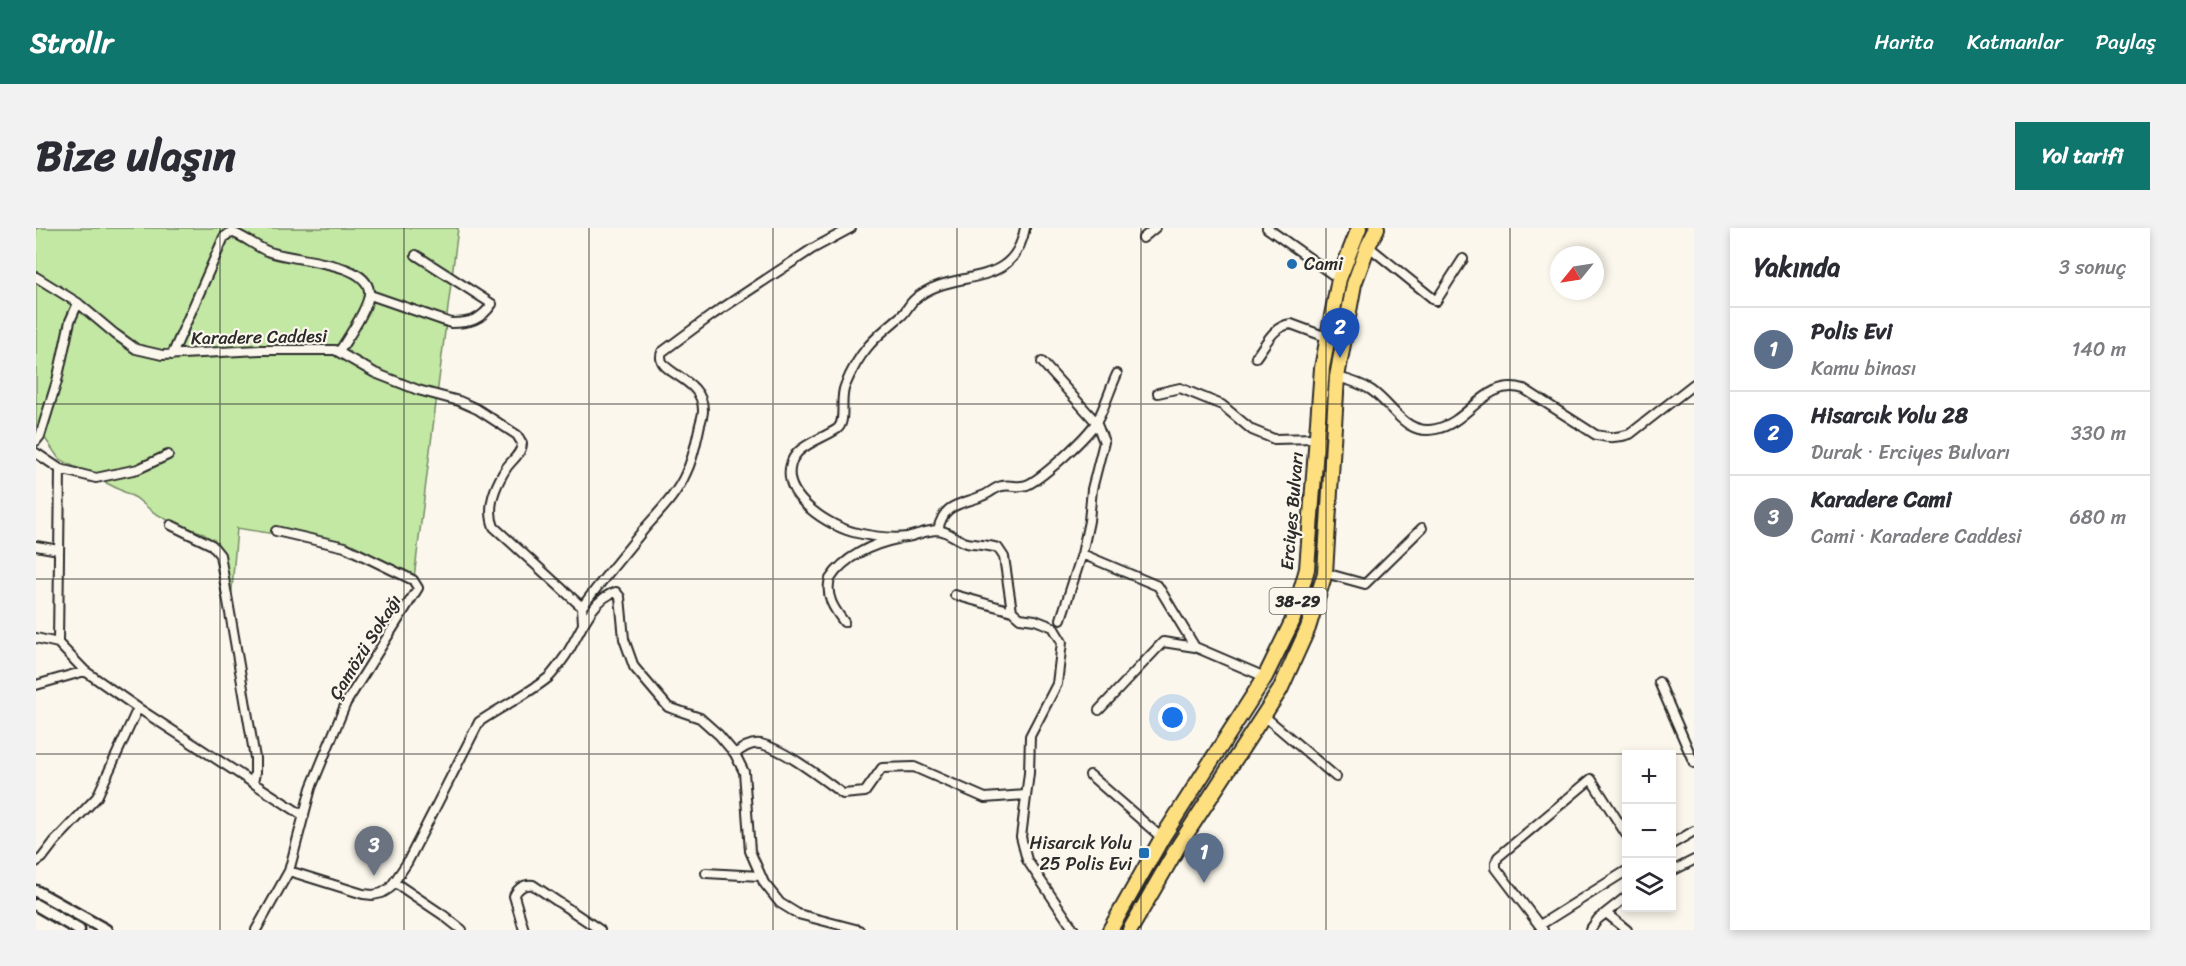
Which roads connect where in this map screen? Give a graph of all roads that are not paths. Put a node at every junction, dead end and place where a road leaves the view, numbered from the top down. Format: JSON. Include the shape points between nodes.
{"nodes":[{"id":1,"x":851,"y":228,"type":"edge"},
{"id":2,"x":1025,"y":228,"type":"edge"},
{"id":3,"x":1155,"y":228,"type":"edge"},
{"id":4,"x":1267,"y":228,"type":"edge"},
{"id":5,"x":1359,"y":228,"type":"edge"},
{"id":6,"x":1377,"y":228,"type":"edge"},
{"id":7,"x":1143,"y":238,"type":"dead end"},
{"id":8,"x":1368,"y":246,"type":"junction"},
{"id":9,"x":416,"y":255,"type":"dead end"},
{"id":10,"x":1463,"y":259,"type":"dead end"},
{"id":11,"x":36,"y":277,"type":"edge"},
{"id":12,"x":1339,"y":279,"type":"junction"},
{"id":13,"x":369,"y":295,"type":"junction"},
{"id":14,"x":78,"y":303,"type":"junction"},
{"id":15,"x":1329,"y":338,"type":"junction"},
{"id":16,"x":339,"y":352,"type":"junction"},
{"id":17,"x":172,"y":355,"type":"junction"},
{"id":18,"x":1256,"y":357,"type":"dead end"},
{"id":19,"x":1042,"y":362,"type":"dead end"},
{"id":20,"x":1117,"y":374,"type":"dead end"},
{"id":21,"x":1337,"y":377,"type":"junction"},
{"id":22,"x":1694,"y":384,"type":"edge"},
{"id":23,"x":1158,"y":393,"type":"dead end"},
{"id":24,"x":1096,"y":422,"type":"junction"},
{"id":25,"x":1316,"y":438,"type":"junction"},
{"id":26,"x":36,"y":441,"type":"edge"},
{"id":27,"x":36,"y":453,"type":"edge"},
{"id":28,"x":168,"y":455,"type":"dead end"},
{"id":29,"x":60,"y":470,"type":"junction"},
{"id":30,"x":171,"y":525,"type":"dead end"},
{"id":31,"x":1422,"y":528,"type":"dead end"},
{"id":32,"x":938,"y":530,"type":"junction"},
{"id":33,"x":276,"y":531,"type":"dead end"},
{"id":34,"x":904,"y":537,"type":"junction"},
{"id":35,"x":36,"y":546,"type":"edge"},
{"id":36,"x":59,"y":550,"type":"junction"},
{"id":37,"x":1082,"y":554,"type":"junction"},
{"id":38,"x":1325,"y":573,"type":"junction"},
{"id":39,"x":955,"y":595,"type":"dead end"},
{"id":40,"x":582,"y":607,"type":"junction"},
{"id":41,"x":1012,"y":611,"type":"junction"},
{"id":42,"x":1061,"y":620,"type":"dead end"},
{"id":43,"x":844,"y":622,"type":"dead end"},
{"id":44,"x":583,"y":624,"type":"junction"},
{"id":45,"x":36,"y":638,"type":"edge"},
{"id":46,"x":58,"y":643,"type":"junction"},
{"id":47,"x":1196,"y":647,"type":"junction"},
{"id":48,"x":85,"y":671,"type":"junction"},
{"id":49,"x":1265,"y":677,"type":"junction"},
{"id":50,"x":1659,"y":682,"type":"dead end"},
{"id":51,"x":36,"y":685,"type":"edge"},
{"id":52,"x":138,"y":708,"type":"junction"},
{"id":53,"x":1099,"y":710,"type":"dead end"},
{"id":54,"x":1263,"y":715,"type":"junction"},
{"id":55,"x":735,"y":754,"type":"junction"},
{"id":56,"x":1694,"y":763,"type":"edge"},
{"id":57,"x":1090,"y":775,"type":"dead end"},
{"id":58,"x":1336,"y":777,"type":"dead end"},
{"id":59,"x":253,"y":783,"type":"junction"},
{"id":60,"x":1026,"y":795,"type":"junction"},
{"id":61,"x":304,"y":816,"type":"junction"},
{"id":62,"x":1622,"y":828,"type":"edge"},
{"id":63,"x":1694,"y":831,"type":"edge"},
{"id":64,"x":1162,"y":838,"type":"junction"},
{"id":65,"x":1676,"y":841,"type":"edge"},
{"id":66,"x":1694,"y":860,"type":"edge"},
{"id":67,"x":36,"y":862,"type":"edge"},
{"id":68,"x":1676,"y":869,"type":"edge"},
{"id":69,"x":289,"y":871,"type":"junction"},
{"id":70,"x":706,"y":873,"type":"dead end"},
{"id":71,"x":1622,"y":874,"type":"edge"},
{"id":72,"x":760,"y":876,"type":"junction"},
{"id":73,"x":394,"y":882,"type":"junction"},
{"id":74,"x":36,"y":891,"type":"edge"},
{"id":75,"x":1622,"y":900,"type":"edge"},
{"id":76,"x":36,"y":905,"type":"edge"},
{"id":77,"x":1606,"y":913,"type":"junction"},
{"id":78,"x":1542,"y":928,"type":"edge"},
{"id":79,"x":79,"y":930,"type":"edge"},
{"id":80,"x":106,"y":930,"type":"edge"},
{"id":81,"x":256,"y":930,"type":"edge"},
{"id":82,"x":462,"y":930,"type":"edge"},
{"id":83,"x":524,"y":930,"type":"edge"},
{"id":84,"x":600,"y":930,"type":"edge"},
{"id":85,"x":859,"y":930,"type":"edge"},
{"id":86,"x":1074,"y":930,"type":"edge"},
{"id":87,"x":1110,"y":930,"type":"edge"},
{"id":88,"x":1130,"y":930,"type":"edge"},
{"id":89,"x":1590,"y":930,"type":"edge"},
{"id":90,"x":1627,"y":930,"type":"edge"}],
"edges":[{"from":1,"to":40,"type":"street","via":[[812,249],[662,352],[663,365],[697,390],[701,400],[703,411],[696,445],[686,473],[670,498]]},
{"from":2,"to":34,"type":"street","via":[[1018,251],[1005,266],[930,289],[871,341],[845,385],[840,426],[792,460],[792,488],[813,511],[856,533]]},
{"from":3,"to":7,"type":"street"},
{"from":4,"to":12,"type":"street"},
{"from":5,"to":12,"type":"highway","name":"Erciyes Bulvarı","number":"38-29"},
{"from":6,"to":8,"type":"highway","name":"Erciyes Bulvarı","number":"38-29"},
{"from":8,"to":10,"type":"street","via":[[1436,301]]},
{"from":8,"to":21,"type":"highway","name":"Erciyes Bulvarı","number":"38-29","via":[[1354,284]]},
{"from":9,"to":13,"type":"street","via":[[492,304],[485,314],[471,321],[451,323]]},
{"from":11,"to":14,"type":"street","name":"Karadere Caddesi"},
{"from":12,"to":15,"type":"highway","name":"Erciyes Bulvarı","number":"38-29"},
{"from":13,"to":16,"type":"street"},
{"from":13,"to":17,"type":"street","via":[[362,277],[343,267],[269,252],[229,232]]},
{"from":14,"to":17,"type":"street","name":"Karadere Caddesi","via":[[136,349]]},
{"from":14,"to":26,"type":"street"},
{"from":15,"to":18,"type":"street","via":[[1285,325],[1275,331]]},
{"from":15,"to":25,"type":"highway","name":"Erciyes Bulvarı","number":"38-29","via":[[1322,368]]},
{"from":16,"to":17,"type":"street","name":"Karadere Caddesi","via":[[260,350]]},
{"from":16,"to":40,"type":"street","name":"Karadere Caddesi","via":[[375,373],[477,409],[519,437],[522,449],[497,486],[491,520],[499,533]]},
{"from":19,"to":24,"type":"street"},
{"from":20,"to":24,"type":"street"},
{"from":21,"to":22,"type":"street","via":[[1372,391],[1407,425],[1421,430],[1455,421],[1495,390],[1515,386],[1596,435],[1608,438],[1630,434]]},
{"from":21,"to":38,"type":"highway","name":"Erciyes Bulvarı","number":"38-29"},
{"from":23,"to":25,"type":"street","via":[[1180,388],[1222,405],[1252,430],[1274,439]]},
{"from":24,"to":32,"type":"street","via":[[1065,455],[1030,483],[1002,486],[955,505],[943,517]]},
{"from":24,"to":37,"type":"street","via":[[1104,442]]},
{"from":25,"to":49,"type":"highway","name":"Erciyes Bulvarı","number":"38-29","via":[[1307,569],[1292,622]]},
{"from":27,"to":29,"type":"street"},
{"from":28,"to":29,"type":"street","via":[[138,469],[96,478]]},
{"from":29,"to":36,"type":"street"},
{"from":30,"to":59,"type":"street","via":[[212,544],[220,555],[255,758]]},
{"from":31,"to":38,"type":"street","via":[[1365,584]]},
{"from":32,"to":34,"type":"street"},
{"from":32,"to":41,"type":"street","via":[[965,542],[1001,550]]},
{"from":33,"to":61,"type":"street","name":"Çamözü Sokağı","via":[[354,550],[414,580],[418,588],[346,703],[311,788]]},
{"from":34,"to":43,"type":"street","via":[[876,544],[833,574],[828,585],[830,600]]},
{"from":35,"to":36,"type":"street"},
{"from":36,"to":46,"type":"street"},
{"from":37,"to":42,"type":"street"},
{"from":37,"to":47,"type":"street","via":[[1158,586]]},
{"from":38,"to":54,"type":"highway","name":"Erciyes Bulvarı","number":"38-29","via":[[1308,628],[1285,681]]},
{"from":39,"to":41,"type":"street"},
{"from":40,"to":44,"type":"street"},
{"from":41,"to":60,"type":"street","via":[[1020,618],[1053,627],[1062,642],[1057,684],[1030,736]]},
{"from":44,"to":55,"type":"street","via":[[602,598],[617,592],[624,639],[634,667],[668,707],[700,718]]},
{"from":44,"to":73,"type":"street","via":[[551,676],[479,722]]},
{"from":45,"to":46,"type":"street"},
{"from":46,"to":48,"type":"street"},
{"from":47,"to":49,"type":"street"},
{"from":47,"to":53,"type":"street","via":[[1163,642]]},
{"from":48,"to":51,"type":"street"},
{"from":48,"to":52,"type":"street"},
{"from":49,"to":64,"type":"highway","name":"Erciyes Bulvarı","number":"38-29"},
{"from":50,"to":56,"type":"street"},
{"from":52,"to":59,"type":"street"},
{"from":52,"to":67,"type":"street","via":[[97,797]]},
{"from":54,"to":58,"type":"street"},
{"from":54,"to":88,"type":"highway","name":"Erciyes Bulvarı","number":"38-29","via":[[1179,845]]},
{"from":55,"to":60,"type":"street","via":[[751,744],[761,744],[794,760],[843,794],[865,792],[882,768],[914,767],[985,798]]},
{"from":55,"to":72,"type":"street","via":[[744,772],[750,851]]},
{"from":57,"to":64,"type":"street"},
{"from":59,"to":61,"type":"street"},
{"from":60,"to":86,"type":"street","via":[[1021,837],[1027,860]]},
{"from":61,"to":69,"type":"street","name":"Çamözü Sokağı"},
{"from":62,"to":78,"type":"street","via":[[1591,779],[1498,857],[1496,868]]},
{"from":63,"to":65,"type":"street"},
{"from":64,"to":87,"type":"highway","name":"Erciyes Bulvarı","number":"38-29"},
{"from":66,"to":68,"type":"street"},
{"from":69,"to":73,"type":"street","via":[[373,895],[382,893]]},
{"from":69,"to":81,"type":"street"},
{"from":70,"to":72,"type":"street"},
{"from":71,"to":78,"type":"street"},
{"from":72,"to":85,"type":"street","via":[[780,903],[798,914]]},
{"from":73,"to":82,"type":"street"},
{"from":74,"to":80,"type":"street"},
{"from":75,"to":77,"type":"street"},
{"from":76,"to":79,"type":"street"},
{"from":77,"to":89,"type":"street"},
{"from":77,"to":90,"type":"street"},
{"from":83,"to":84,"type":"street","via":[[514,896],[528,884]]}]}
